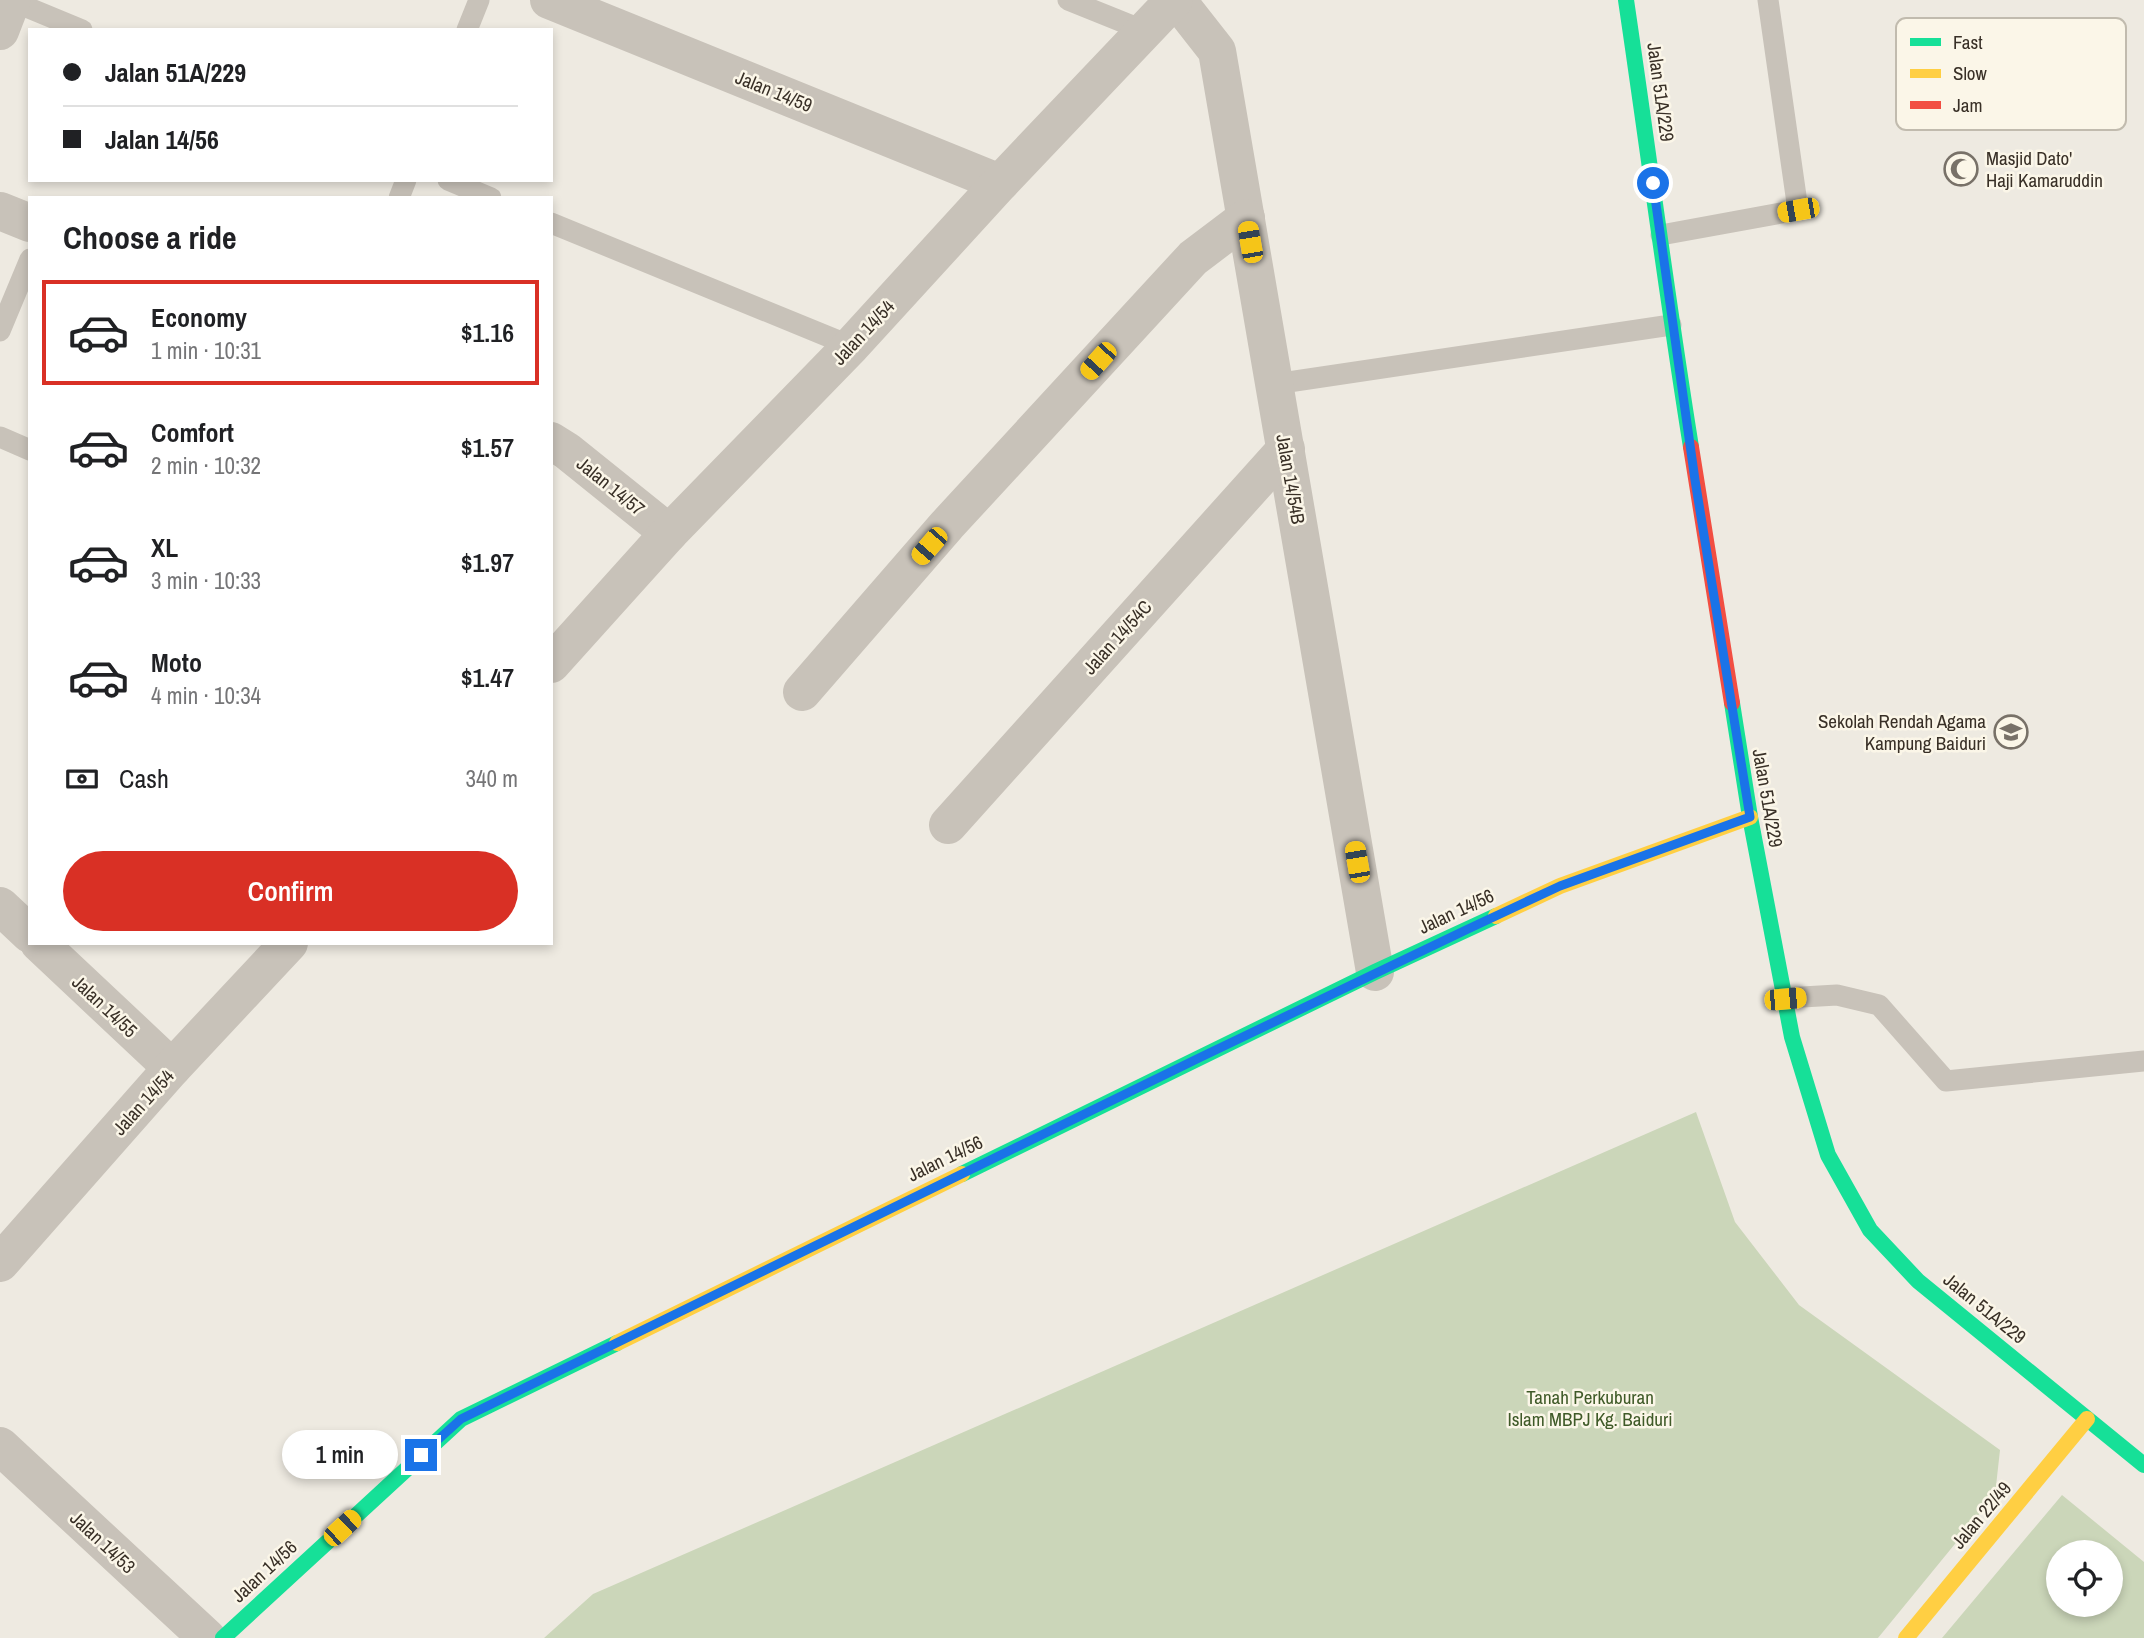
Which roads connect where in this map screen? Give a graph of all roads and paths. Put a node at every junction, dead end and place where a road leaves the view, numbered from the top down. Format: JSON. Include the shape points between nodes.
{"nodes":[{"id":1,"x":479,"y":0,"type":"edge"},
{"id":2,"x":549,"y":0,"type":"edge"},
{"id":3,"x":1068,"y":0,"type":"edge"},
{"id":4,"x":1175,"y":0,"type":"edge"},
{"id":5,"x":1626,"y":0,"type":"edge"},
{"id":6,"x":1768,"y":0,"type":"edge"},
{"id":7,"x":8,"y":11,"type":"edge"},
{"id":8,"x":74,"y":28,"type":"edge"},
{"id":9,"x":468,"y":28,"type":"edge"},
{"id":10,"x":1145,"y":31,"type":"junction"},
{"id":11,"x":453,"y":182,"type":"edge"},
{"id":12,"x":1000,"y":183,"type":"junction"},
{"id":13,"x":486,"y":196,"type":"edge"},
{"id":14,"x":0,"y":211,"type":"edge"},
{"id":15,"x":1246,"y":218,"type":"junction"},
{"id":16,"x":28,"y":222,"type":"edge"},
{"id":17,"x":553,"y":224,"type":"edge"},
{"id":18,"x":1661,"y":235,"type":"junction"},
{"id":19,"x":28,"y":264,"type":"edge"},
{"id":20,"x":1671,"y":324,"type":"junction"},
{"id":21,"x":0,"y":331,"type":"edge"},
{"id":22,"x":851,"y":346,"type":"junction"},
{"id":23,"x":1275,"y":384,"type":"junction"},
{"id":24,"x":0,"y":437,"type":"edge"},
{"id":25,"x":553,"y":442,"type":"edge"},
{"id":26,"x":28,"y":449,"type":"edge"},
{"id":27,"x":1286,"y":449,"type":"junction"},
{"id":28,"x":669,"y":533,"type":"junction"},
{"id":29,"x":553,"y":662,"type":"edge"},
{"id":30,"x":802,"y":692,"type":"dead end"},
{"id":31,"x":1750,"y":817,"type":"junction"},
{"id":32,"x":948,"y":825,"type":"dead end"},
{"id":33,"x":0,"y":906,"type":"edge"},
{"id":34,"x":28,"y":932,"type":"edge"},
{"id":35,"x":41,"y":945,"type":"edge"},
{"id":36,"x":287,"y":945,"type":"edge"},
{"id":37,"x":1375,"y":972,"type":"junction"},
{"id":38,"x":1785,"y":999,"type":"junction"},
{"id":39,"x":2144,"y":1061,"type":"edge"},
{"id":40,"x":172,"y":1068,"type":"junction"},
{"id":41,"x":0,"y":1263,"type":"edge"},
{"id":42,"x":2087,"y":1419,"type":"junction"},
{"id":43,"x":0,"y":1446,"type":"edge"},
{"id":44,"x":2144,"y":1465,"type":"edge"},
{"id":45,"x":207,"y":1638,"type":"edge"},
{"id":46,"x":223,"y":1638,"type":"edge"},
{"id":47,"x":1906,"y":1638,"type":"edge"}],
"edges":[{"from":1,"to":9,"type":"lane"},
{"from":2,"to":12,"type":"street","name":"Jalan 14/59"},
{"from":3,"to":10,"type":"lane"},
{"from":4,"to":10,"type":"street","name":"Jalan 14/54"},
{"from":4,"to":15,"type":"street","name":"Jalan 14/54B","via":[[1217,51]]},
{"from":5,"to":18,"type":"street","name":"Jalan 51A/229"},
{"from":6,"to":18,"type":"lane","via":[[1798,210]]},
{"from":7,"to":8,"type":"lane"},
{"from":10,"to":12,"type":"street","name":"Jalan 14/54"},
{"from":11,"to":13,"type":"lane"},
{"from":12,"to":22,"type":"street","name":"Jalan 14/54"},
{"from":14,"to":16,"type":"street"},
{"from":15,"to":23,"type":"street","name":"Jalan 14/54B"},
{"from":15,"to":30,"type":"street","via":[[1193,258],[947,525]]},
{"from":17,"to":22,"type":"lane"},
{"from":18,"to":20,"type":"street","name":"Jalan 51A/229"},
{"from":19,"to":21,"type":"lane"},
{"from":20,"to":23,"type":"lane"},
{"from":20,"to":31,"type":"street","name":"Jalan 51A/229"},
{"from":22,"to":28,"type":"street","name":"Jalan 14/54"},
{"from":23,"to":27,"type":"street","name":"Jalan 14/54B"},
{"from":24,"to":26,"type":"lane"},
{"from":25,"to":28,"type":"street","name":"Jalan 14/57"},
{"from":27,"to":32,"type":"street","name":"Jalan 14/54C"},
{"from":27,"to":37,"type":"street","name":"Jalan 14/54B"},
{"from":28,"to":29,"type":"street","name":"Jalan 14/54"},
{"from":31,"to":37,"type":"street","name":"Jalan 14/56","via":[[1560,886]]},
{"from":31,"to":38,"type":"street","name":"Jalan 51A/229"},
{"from":33,"to":34,"type":"street"},
{"from":35,"to":40,"type":"street","name":"Jalan 14/55"},
{"from":36,"to":40,"type":"street","name":"Jalan 14/54"},
{"from":37,"to":46,"type":"street","name":"Jalan 14/56","via":[[461,1419]]},
{"from":38,"to":39,"type":"lane","via":[[1837,995],[1879,1004],[1946,1081]]},
{"from":38,"to":42,"type":"street","name":"Jalan 51A/229","via":[[1828,1155],[1870,1230],[1918,1281]]},
{"from":40,"to":41,"type":"street","name":"Jalan 14/54"},
{"from":42,"to":44,"type":"street","name":"Jalan 51A/229"},
{"from":42,"to":47,"type":"street","name":"Jalan 22/49"},
{"from":43,"to":45,"type":"street","name":"Jalan 14/53"}]}
